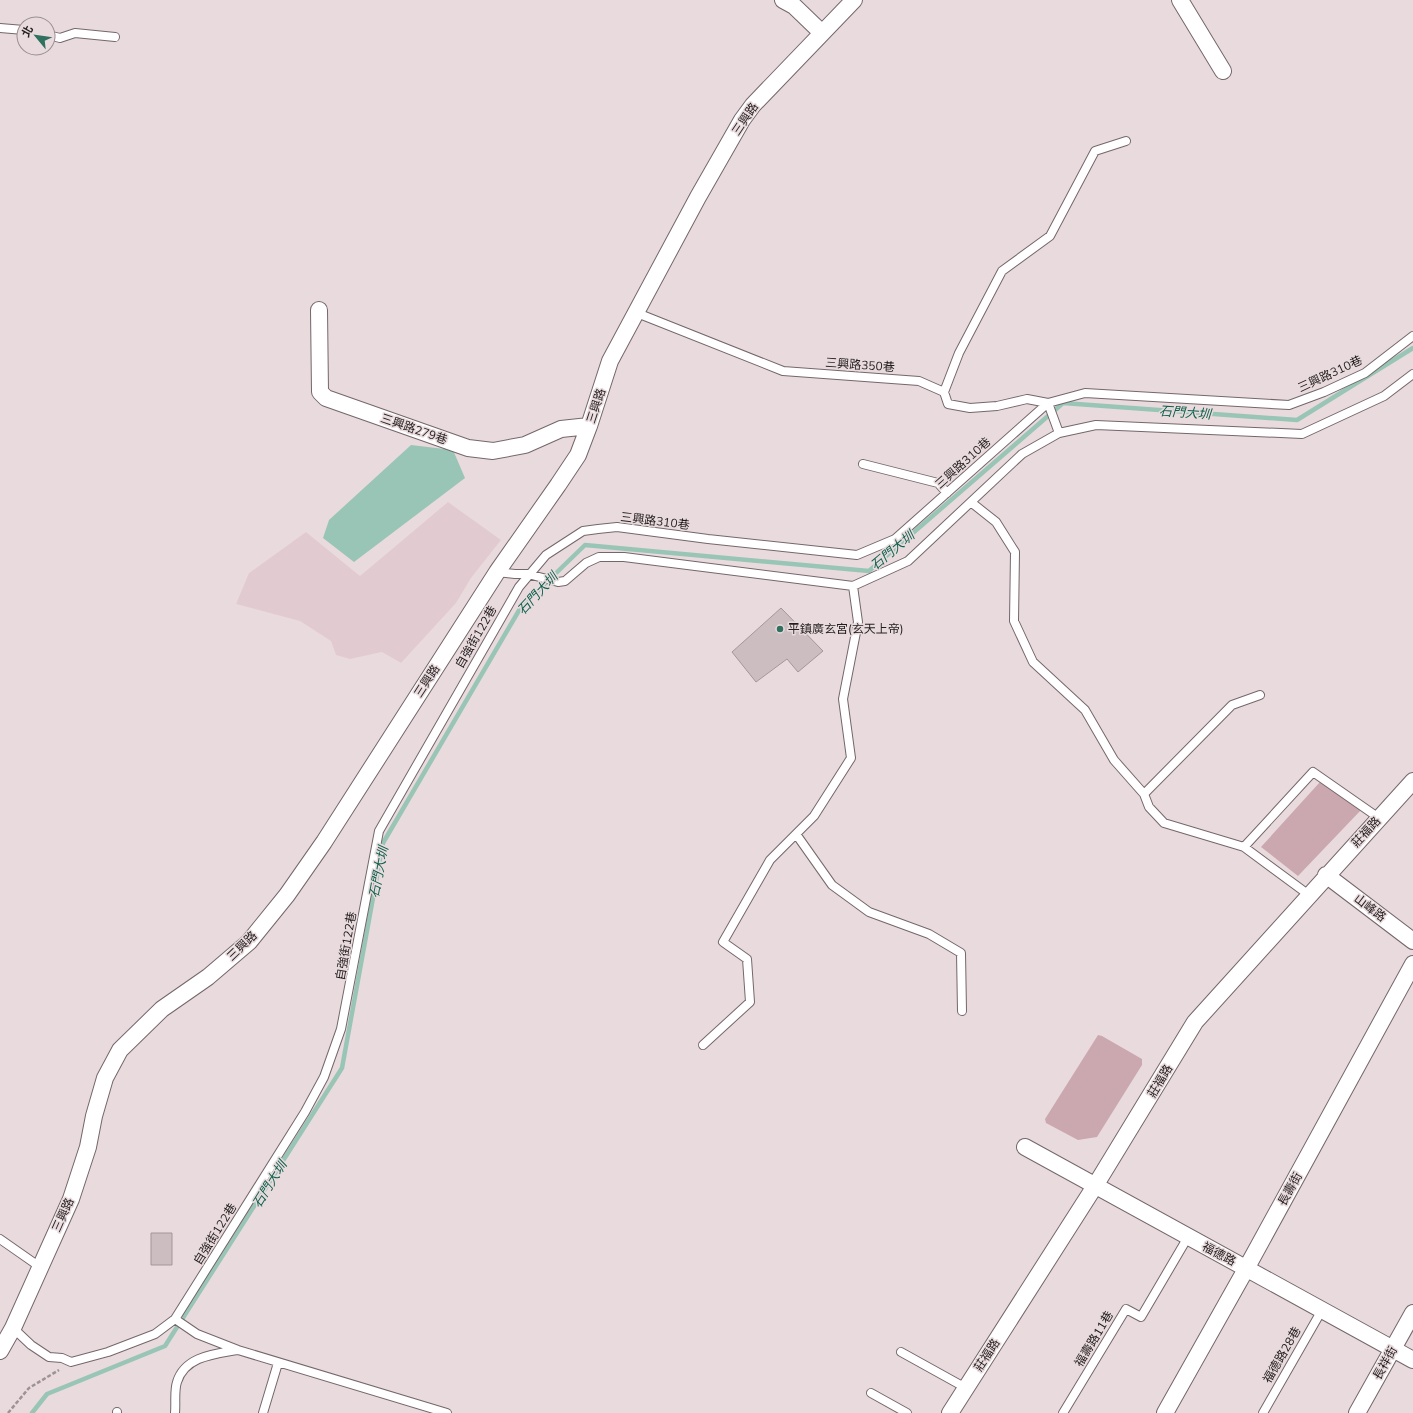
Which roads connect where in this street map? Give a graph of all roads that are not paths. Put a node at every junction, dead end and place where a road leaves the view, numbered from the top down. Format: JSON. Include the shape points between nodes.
{"nodes":[{"id":1,"x":783,"y":0,"type":"edge"},
{"id":2,"x":854,"y":0,"type":"edge"},
{"id":3,"x":1180,"y":0,"type":"edge"},
{"id":4,"x":0,"y":28,"type":"edge"},
{"id":5,"x":16,"y":29,"type":"edge"},
{"id":6,"x":822,"y":33,"type":"junction"},
{"id":7,"x":56,"y":37,"type":"edge"},
{"id":8,"x":116,"y":37,"type":"dead end"},
{"id":9,"x":1223,"y":71,"type":"dead end"},
{"id":10,"x":1126,"y":141,"type":"dead end"},
{"id":11,"x":319,"y":310,"type":"dead end"},
{"id":12,"x":637,"y":313,"type":"junction"},
{"id":13,"x":1413,"y":336,"type":"edge"},
{"id":14,"x":1413,"y":374,"type":"edge"},
{"id":15,"x":944,"y":392,"type":"junction"},
{"id":16,"x":1049,"y":405,"type":"junction"},
{"id":17,"x":589,"y":426,"type":"junction"},
{"id":18,"x":1058,"y":430,"type":"junction"},
{"id":19,"x":863,"y":464,"type":"dead end"},
{"id":20,"x":947,"y":493,"type":"junction"},
{"id":21,"x":972,"y":503,"type":"junction"},
{"id":22,"x":497,"y":572,"type":"junction"},
{"id":23,"x":530,"y":574,"type":"junction"},
{"id":24,"x":853,"y":586,"type":"junction"},
{"id":25,"x":1260,"y":695,"type":"dead end"},
{"id":26,"x":1413,"y":782,"type":"edge"},
{"id":27,"x":1144,"y":794,"type":"junction"},
{"id":28,"x":1379,"y":818,"type":"junction"},
{"id":29,"x":796,"y":834,"type":"junction"},
{"id":30,"x":1244,"y":847,"type":"junction"},
{"id":31,"x":1326,"y":875,"type":"junction"},
{"id":32,"x":1309,"y":895,"type":"junction"},
{"id":33,"x":1413,"y":941,"type":"edge"},
{"id":34,"x":1413,"y":964,"type":"edge"},
{"id":35,"x":962,"y":1011,"type":"dead end"},
{"id":36,"x":703,"y":1045,"type":"dead end"},
{"id":37,"x":1025,"y":1147,"type":"dead end"},
{"id":38,"x":1095,"y":1186,"type":"junction"},
{"id":39,"x":1188,"y":1238,"type":"junction"},
{"id":40,"x":0,"y":1239,"type":"edge"},
{"id":41,"x":40,"y":1267,"type":"junction"},
{"id":42,"x":1246,"y":1269,"type":"junction"},
{"id":43,"x":1322,"y":1310,"type":"junction"},
{"id":44,"x":1413,"y":1313,"type":"edge"},
{"id":45,"x":179,"y":1322,"type":"junction"},
{"id":46,"x":13,"y":1328,"type":"junction"},
{"id":47,"x":1393,"y":1349,"type":"junction"},
{"id":48,"x":238,"y":1350,"type":"junction"},
{"id":49,"x":0,"y":1351,"type":"edge"},
{"id":50,"x":901,"y":1352,"type":"dead end"},
{"id":51,"x":1413,"y":1360,"type":"edge"},
{"id":52,"x":278,"y":1363,"type":"junction"},
{"id":53,"x":966,"y":1388,"type":"junction"},
{"id":54,"x":871,"y":1393,"type":"dead end"},
{"id":55,"x":175,"y":1413,"type":"edge"},
{"id":56,"x":263,"y":1413,"type":"edge"},
{"id":57,"x":447,"y":1413,"type":"edge"},
{"id":58,"x":908,"y":1413,"type":"edge"},
{"id":59,"x":950,"y":1413,"type":"edge"},
{"id":60,"x":1063,"y":1413,"type":"edge"},
{"id":61,"x":1165,"y":1413,"type":"edge"},
{"id":62,"x":1263,"y":1413,"type":"edge"},
{"id":63,"x":1357,"y":1413,"type":"edge"}],
"edges":[{"from":1,"to":6,"type":"street","via":[[794,6]]},
{"from":2,"to":6,"type":"street","name":"三興路"},
{"from":3,"to":9,"type":"street"},
{"from":4,"to":5,"type":"lane"},
{"from":6,"to":12,"type":"street","name":"三興路","via":[[753,105],[742,120]]},
{"from":7,"to":8,"type":"lane","via":[[75,33]]},
{"from":10,"to":15,"type":"lane","via":[[1095,151],[1050,236],[1002,271],[959,353]]},
{"from":11,"to":17,"type":"street","name":"三興路279巷","via":[[320,392],[326,398],[468,448],[493,451],[524,445],[561,429]]},
{"from":12,"to":15,"type":"lane","name":"三興路350巷","via":[[783,371],[919,382]]},
{"from":12,"to":17,"type":"street","name":"三興路","via":[[610,361]]},
{"from":13,"to":16,"type":"lane","name":"三興路310巷","via":[[1365,373],[1289,405],[1085,393]]},
{"from":14,"to":18,"type":"lane","via":[[1384,396],[1302,434],[1096,425]]},
{"from":15,"to":16,"type":"lane","name":"三興路350巷","via":[[948,404],[970,408],[997,406],[1027,399]]},
{"from":16,"to":18,"type":"lane"},
{"from":16,"to":20,"type":"lane","name":"三興路310巷"},
{"from":17,"to":22,"type":"street","name":"三興路","via":[[578,455]]},
{"from":18,"to":21,"type":"lane","via":[[1022,454]]},
{"from":19,"to":20,"type":"lane","via":[[938,483]]},
{"from":20,"to":23,"type":"lane","name":"三興路310巷","via":[[896,539],[857,555],[617,527],[583,531],[546,555]]},
{"from":21,"to":24,"type":"lane","via":[[908,561]]},
{"from":21,"to":27,"type":"lane","via":[[996,522],[1015,552],[1014,621],[1033,662],[1085,710],[1114,760]]},
{"from":22,"to":23,"type":"lane"},
{"from":22,"to":41,"type":"street","name":"三興路","via":[[287,895],[249,942],[208,977],[162,1009],[120,1050],[105,1078],[88,1147],[71,1199]]},
{"from":23,"to":24,"type":"lane","via":[[554,581],[565,581],[586,563],[599,557]]},
{"from":23,"to":45,"type":"lane","name":"自強街122巷","via":[[518,588],[379,831],[341,1029],[324,1077],[306,1112]]},
{"from":24,"to":29,"type":"lane","via":[[858,622],[843,699],[852,758],[814,816]]},
{"from":25,"to":27,"type":"lane","via":[[1232,705]]},
{"from":26,"to":28,"type":"street","name":"莊福路"},
{"from":27,"to":30,"type":"lane","via":[[1149,807],[1164,823]]},
{"from":28,"to":30,"type":"lane","via":[[1313,772]]},
{"from":28,"to":31,"type":"street","name":"莊福路"},
{"from":29,"to":35,"type":"lane","via":[[832,885],[869,912],[929,934],[961,953]]},
{"from":29,"to":36,"type":"lane","via":[[770,860],[723,942],[747,959],[750,1002]]},
{"from":30,"to":32,"type":"lane"},
{"from":31,"to":32,"type":"street","name":"莊福路"},
{"from":31,"to":33,"type":"street","name":"山峰路"},
{"from":32,"to":38,"type":"street","name":"莊福路","via":[[1195,1022]]},
{"from":34,"to":42,"type":"street","name":"長壽街"},
{"from":37,"to":38,"type":"street","name":"福德路"},
{"from":38,"to":39,"type":"street","name":"福德路"},
{"from":38,"to":53,"type":"street","name":"莊福路"},
{"from":39,"to":42,"type":"street","name":"福德路"},
{"from":39,"to":60,"type":"lane","name":"福壽路11巷","via":[[1141,1317],[1126,1310]]},
{"from":40,"to":41,"type":"lane"},
{"from":41,"to":46,"type":"street","name":"三興路"},
{"from":42,"to":43,"type":"street","name":"福德路"},
{"from":42,"to":61,"type":"street","name":"長壽街"},
{"from":43,"to":47,"type":"street","name":"福德路"},
{"from":43,"to":62,"type":"lane","name":"福德路28巷"},
{"from":44,"to":47,"type":"street","name":"長祥街"},
{"from":45,"to":46,"type":"lane","via":[[108,1352],[71,1362],[49,1357]]},
{"from":45,"to":48,"type":"lane","via":[[197,1334]]},
{"from":46,"to":49,"type":"street","name":"三興路"},
{"from":47,"to":51,"type":"street","name":"福德路"},
{"from":47,"to":63,"type":"street","name":"長祥街"},
{"from":48,"to":52,"type":"lane"},
{"from":48,"to":55,"type":"lane","via":[[198,1358],[187,1366],[177,1381]]},
{"from":50,"to":53,"type":"lane"},
{"from":52,"to":56,"type":"lane"},
{"from":52,"to":57,"type":"lane"},
{"from":53,"to":59,"type":"street","name":"莊福路"},
{"from":54,"to":58,"type":"lane"}]}
